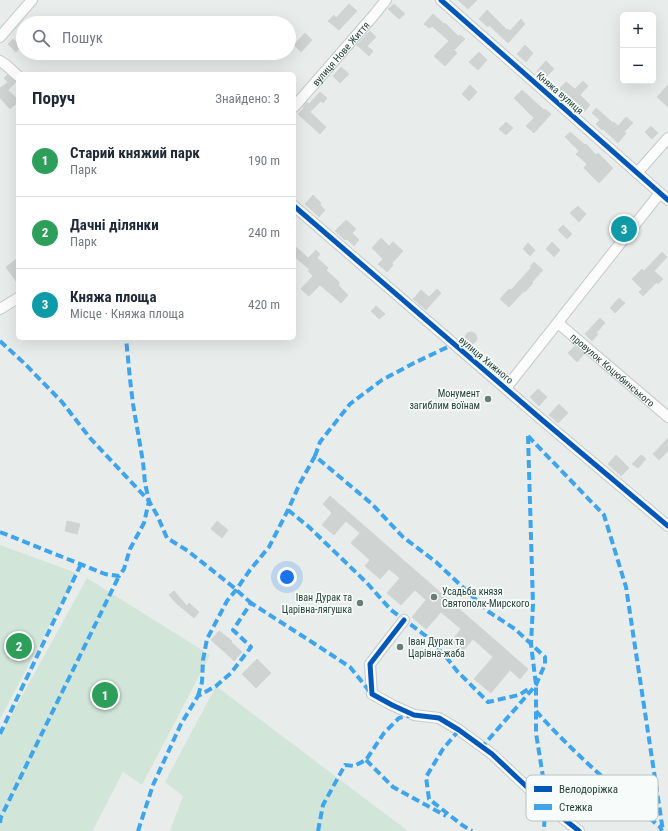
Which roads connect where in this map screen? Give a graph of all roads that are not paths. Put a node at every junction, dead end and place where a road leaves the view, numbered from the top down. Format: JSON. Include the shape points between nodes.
{"nodes":[{"id":1,"x":32,"y":0,"type":"edge"},
{"id":2,"x":386,"y":0,"type":"edge"},
{"id":3,"x":441,"y":0,"type":"edge"},
{"id":4,"x":18,"y":16,"type":"edge"},
{"id":5,"x":16,"y":18,"type":"edge"},
{"id":6,"x":0,"y":37,"type":"edge"},
{"id":7,"x":0,"y":61,"type":"edge"},
{"id":8,"x":16,"y":74,"type":"edge"},
{"id":9,"x":296,"y":105,"type":"edge"},
{"id":10,"x":668,"y":138,"type":"edge"},
{"id":11,"x":637,"y":173,"type":"junction"},
{"id":12,"x":660,"y":193,"type":"junction"},
{"id":13,"x":668,"y":200,"type":"edge"},
{"id":14,"x":296,"y":208,"type":"edge"},
{"id":15,"x":16,"y":299,"type":"edge"},
{"id":16,"x":0,"y":309,"type":"edge"},
{"id":17,"x":558,"y":323,"type":"junction"},
{"id":18,"x":506,"y":388,"type":"junction"},
{"id":19,"x":668,"y":417,"type":"edge"},
{"id":20,"x":668,"y":526,"type":"edge"},
{"id":21,"x":404,"y":620,"type":"dead end"},
{"id":22,"x":526,"y":786,"type":"edge"},
{"id":23,"x":566,"y":821,"type":"edge"},
{"id":24,"x":579,"y":831,"type":"edge"}],
"edges":[{"from":1,"to":4,"type":"street"},
{"from":2,"to":9,"type":"street","name":"вулиця Нове Життя"},
{"from":3,"to":11,"type":"street","name":"Княжа вулиця"},
{"from":5,"to":6,"type":"street"},
{"from":7,"to":8,"type":"street"},
{"from":10,"to":11,"type":"street"},
{"from":11,"to":12,"type":"street","name":"Княжа вулиця"},
{"from":12,"to":13,"type":"street","name":"Княжа вулиця"},
{"from":12,"to":17,"type":"street"},
{"from":14,"to":18,"type":"street","name":"вулиця Хижного"},
{"from":15,"to":16,"type":"street"},
{"from":17,"to":18,"type":"street"},
{"from":17,"to":19,"type":"street","name":"провулок Коцюбинського"},
{"from":18,"to":20,"type":"street","name":"вулиця Хижного"},
{"from":21,"to":22,"type":"street","via":[[370,664],[372,694],[414,715],[438,718],[459,730],[492,754]]},
{"from":23,"to":24,"type":"street"}]}
